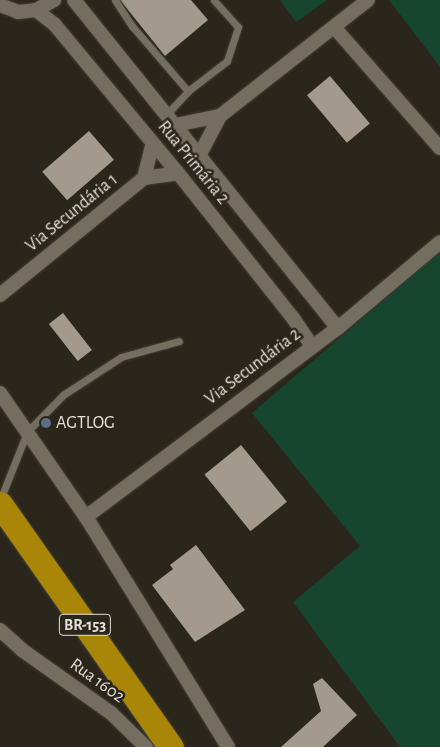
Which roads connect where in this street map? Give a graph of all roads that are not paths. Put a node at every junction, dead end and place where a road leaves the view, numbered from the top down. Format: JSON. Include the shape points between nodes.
{"nodes":[{"id":1,"x":54,"y":0,"type":"edge"},
{"id":2,"x":74,"y":0,"type":"edge"},
{"id":3,"x":115,"y":0,"type":"edge"},
{"id":4,"x":214,"y":0,"type":"edge"},
{"id":5,"x":368,"y":0,"type":"edge"},
{"id":6,"x":0,"y":6,"type":"edge"},
{"id":7,"x":36,"y":10,"type":"junction"},
{"id":8,"x":334,"y":27,"type":"junction"},
{"id":9,"x":188,"y":91,"type":"junction"},
{"id":10,"x":220,"y":116,"type":"junction"},
{"id":11,"x":171,"y":120,"type":"junction"},
{"id":12,"x":153,"y":144,"type":"junction"},
{"id":13,"x":440,"y":148,"type":"edge"},
{"id":14,"x":200,"y":154,"type":"junction"},
{"id":15,"x":178,"y":173,"type":"junction"},
{"id":16,"x":144,"y":178,"type":"junction"},
{"id":17,"x":440,"y":242,"type":"edge"},
{"id":18,"x":0,"y":295,"type":"edge"},
{"id":19,"x":338,"y":328,"type":"junction"},
{"id":20,"x":179,"y":341,"type":"dead end"},
{"id":21,"x":312,"y":346,"type":"junction"},
{"id":22,"x":0,"y":393,"type":"edge"},
{"id":23,"x":4,"y":405,"type":"edge"},
{"id":24,"x":27,"y":432,"type":"junction"},
{"id":25,"x":0,"y":502,"type":"edge"},
{"id":26,"x":86,"y":517,"type":"junction"},
{"id":27,"x":0,"y":630,"type":"edge"},
{"id":28,"x":146,"y":747,"type":"edge"},
{"id":29,"x":171,"y":747,"type":"edge"},
{"id":30,"x":228,"y":747,"type":"edge"}],
"edges":[{"from":1,"to":7,"type":"street"},
{"from":2,"to":11,"type":"street","name":"Rua Primária 2"},
{"from":3,"to":9,"type":"lane","via":[[132,26]]},
{"from":4,"to":9,"type":"lane","via":[[238,27],[227,61]]},
{"from":5,"to":8,"type":"street"},
{"from":6,"to":7,"type":"street","via":[[18,12]]},
{"from":7,"to":12,"type":"street","name":"Rua Primária 2","via":[[55,25]]},
{"from":8,"to":10,"type":"street"},
{"from":8,"to":13,"type":"street"},
{"from":9,"to":11,"type":"lane"},
{"from":10,"to":11,"type":"street"},
{"from":10,"to":14,"type":"street"},
{"from":11,"to":14,"type":"street","name":"Rua Primária 2"},
{"from":12,"to":15,"type":"street","name":"Rua Primária 2"},
{"from":12,"to":16,"type":"street","name":"Via Secundária 1"},
{"from":14,"to":19,"type":"street","name":"Rua Primária 2"},
{"from":15,"to":16,"type":"street","name":"Via Secundária 1"},
{"from":15,"to":21,"type":"street","name":"Rua Primária 2"},
{"from":16,"to":18,"type":"street","name":"Via Secundária 1"},
{"from":17,"to":19,"type":"street","name":"Via Secundária 2"},
{"from":19,"to":21,"type":"street","name":"Via Secundária 2"},
{"from":20,"to":24,"type":"lane","via":[[121,357],[63,395]]},
{"from":21,"to":26,"type":"street","name":"Via Secundária 2"},
{"from":22,"to":23,"type":"street"},
{"from":23,"to":24,"type":"street"},
{"from":24,"to":25,"type":"lane"},
{"from":24,"to":26,"type":"street"},
{"from":25,"to":29,"type":"highway","number":"BR-153"},
{"from":26,"to":30,"type":"street"},
{"from":27,"to":28,"type":"street","name":"Rua 1602","via":[[22,650],[111,713]]}]}
